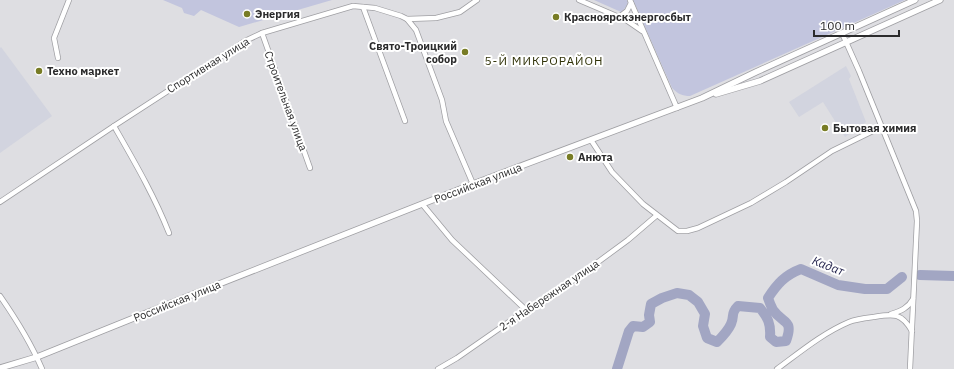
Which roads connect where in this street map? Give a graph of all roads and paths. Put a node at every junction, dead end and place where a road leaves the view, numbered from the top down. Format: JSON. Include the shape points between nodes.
{"nodes":[{"id":1,"x":69,"y":0,"type":"edge"},
{"id":2,"x":477,"y":0,"type":"edge"},
{"id":3,"x":580,"y":0,"type":"edge"},
{"id":4,"x":915,"y":0,"type":"edge"},
{"id":5,"x":940,"y":0,"type":"edge"},
{"id":6,"x":630,"y":1,"type":"edge"},
{"id":7,"x":363,"y":7,"type":"junction"},
{"id":8,"x":619,"y":17,"type":"junction"},
{"id":9,"x":407,"y":19,"type":"junction"},
{"id":10,"x":643,"y":31,"type":"junction"},
{"id":11,"x":262,"y":33,"type":"junction"},
{"id":12,"x":842,"y":34,"type":"junction"},
{"id":13,"x":846,"y":43,"type":"junction"},
{"id":14,"x":58,"y":58,"type":"dead end"},
{"id":15,"x":702,"y":98,"type":"junction"},
{"id":16,"x":677,"y":108,"type":"junction"},
{"id":17,"x":405,"y":121,"type":"dead end"},
{"id":18,"x":114,"y":126,"type":"junction"},
{"id":19,"x":881,"y":126,"type":"junction"},
{"id":20,"x":591,"y":140,"type":"junction"},
{"id":21,"x":310,"y":168,"type":"dead end"},
{"id":22,"x":473,"y":184,"type":"junction"},
{"id":23,"x":0,"y":202,"type":"edge"},
{"id":24,"x":423,"y":205,"type":"junction"},
{"id":25,"x":656,"y":216,"type":"junction"},
{"id":26,"x":169,"y":233,"type":"dead end"},
{"id":27,"x":0,"y":296,"type":"edge"},
{"id":28,"x":913,"y":297,"type":"junction"},
{"id":29,"x":526,"y":310,"type":"junction"},
{"id":30,"x":891,"y":314,"type":"junction"},
{"id":31,"x":912,"y":333,"type":"junction"},
{"id":32,"x":37,"y":357,"type":"junction"},
{"id":33,"x":0,"y":368,"type":"edge"},
{"id":34,"x":42,"y":369,"type":"edge"},
{"id":35,"x":438,"y":369,"type":"edge"},
{"id":36,"x":777,"y":369,"type":"edge"},
{"id":37,"x":910,"y":369,"type":"edge"}],
"edges":[{"from":1,"to":14,"type":"street","via":[[54,38]]},
{"from":2,"to":9,"type":"street","via":[[460,12],[436,18]]},
{"from":3,"to":8,"type":"street"},
{"from":4,"to":12,"type":"street","name":"Российская улица"},
{"from":5,"to":13,"type":"street"},
{"from":6,"to":8,"type":"street","via":[[627,12]]},
{"from":6,"to":10,"type":"street"},
{"from":7,"to":9,"type":"street","name":"Спортивная улица","via":[[375,8]]},
{"from":7,"to":11,"type":"street","name":"Спортивная улица","via":[[345,8]]},
{"from":7,"to":17,"type":"street"},
{"from":8,"to":10,"type":"street"},
{"from":9,"to":22,"type":"street","via":[[416,30],[442,100],[446,121]]},
{"from":10,"to":16,"type":"street"},
{"from":11,"to":18,"type":"street","name":"Спортивная улица","via":[[245,41]]},
{"from":11,"to":21,"type":"street","name":"Строительная улица"},
{"from":12,"to":13,"type":"street"},
{"from":12,"to":15,"type":"street","name":"Российская улица"},
{"from":13,"to":15,"type":"street","via":[[760,81]]},
{"from":13,"to":19,"type":"street"},
{"from":15,"to":16,"type":"street","name":"Российская улица"},
{"from":16,"to":20,"type":"street","name":"Российская улица"},
{"from":18,"to":23,"type":"street","name":"Спортивная улица"},
{"from":18,"to":26,"type":"street","via":[[147,184]]},
{"from":19,"to":25,"type":"street","via":[[832,151],[751,203],[698,228],[687,232],[678,231]]},
{"from":19,"to":28,"type":"street","via":[[916,210]]},
{"from":20,"to":22,"type":"street","name":"Российская улица"},
{"from":20,"to":25,"type":"street","via":[[612,172]]},
{"from":22,"to":24,"type":"street","name":"Российская улица"},
{"from":24,"to":29,"type":"street","via":[[452,240]]},
{"from":24,"to":32,"type":"street","name":"Российская улица"},
{"from":25,"to":29,"type":"street","name":"2-я Набережная улица","via":[[564,287]]},
{"from":27,"to":32,"type":"street","via":[[19,323]]},
{"from":28,"to":30,"type":"street","via":[[903,310]]},
{"from":28,"to":31,"type":"street"},
{"from":29,"to":35,"type":"street","name":"2-я Набережная улица"},
{"from":30,"to":31,"type":"street","via":[[903,319]]},
{"from":30,"to":36,"type":"street","via":[[851,321]]},
{"from":31,"to":37,"type":"street"},
{"from":32,"to":33,"type":"street","name":"Российская улица"},
{"from":32,"to":34,"type":"street"}]}
